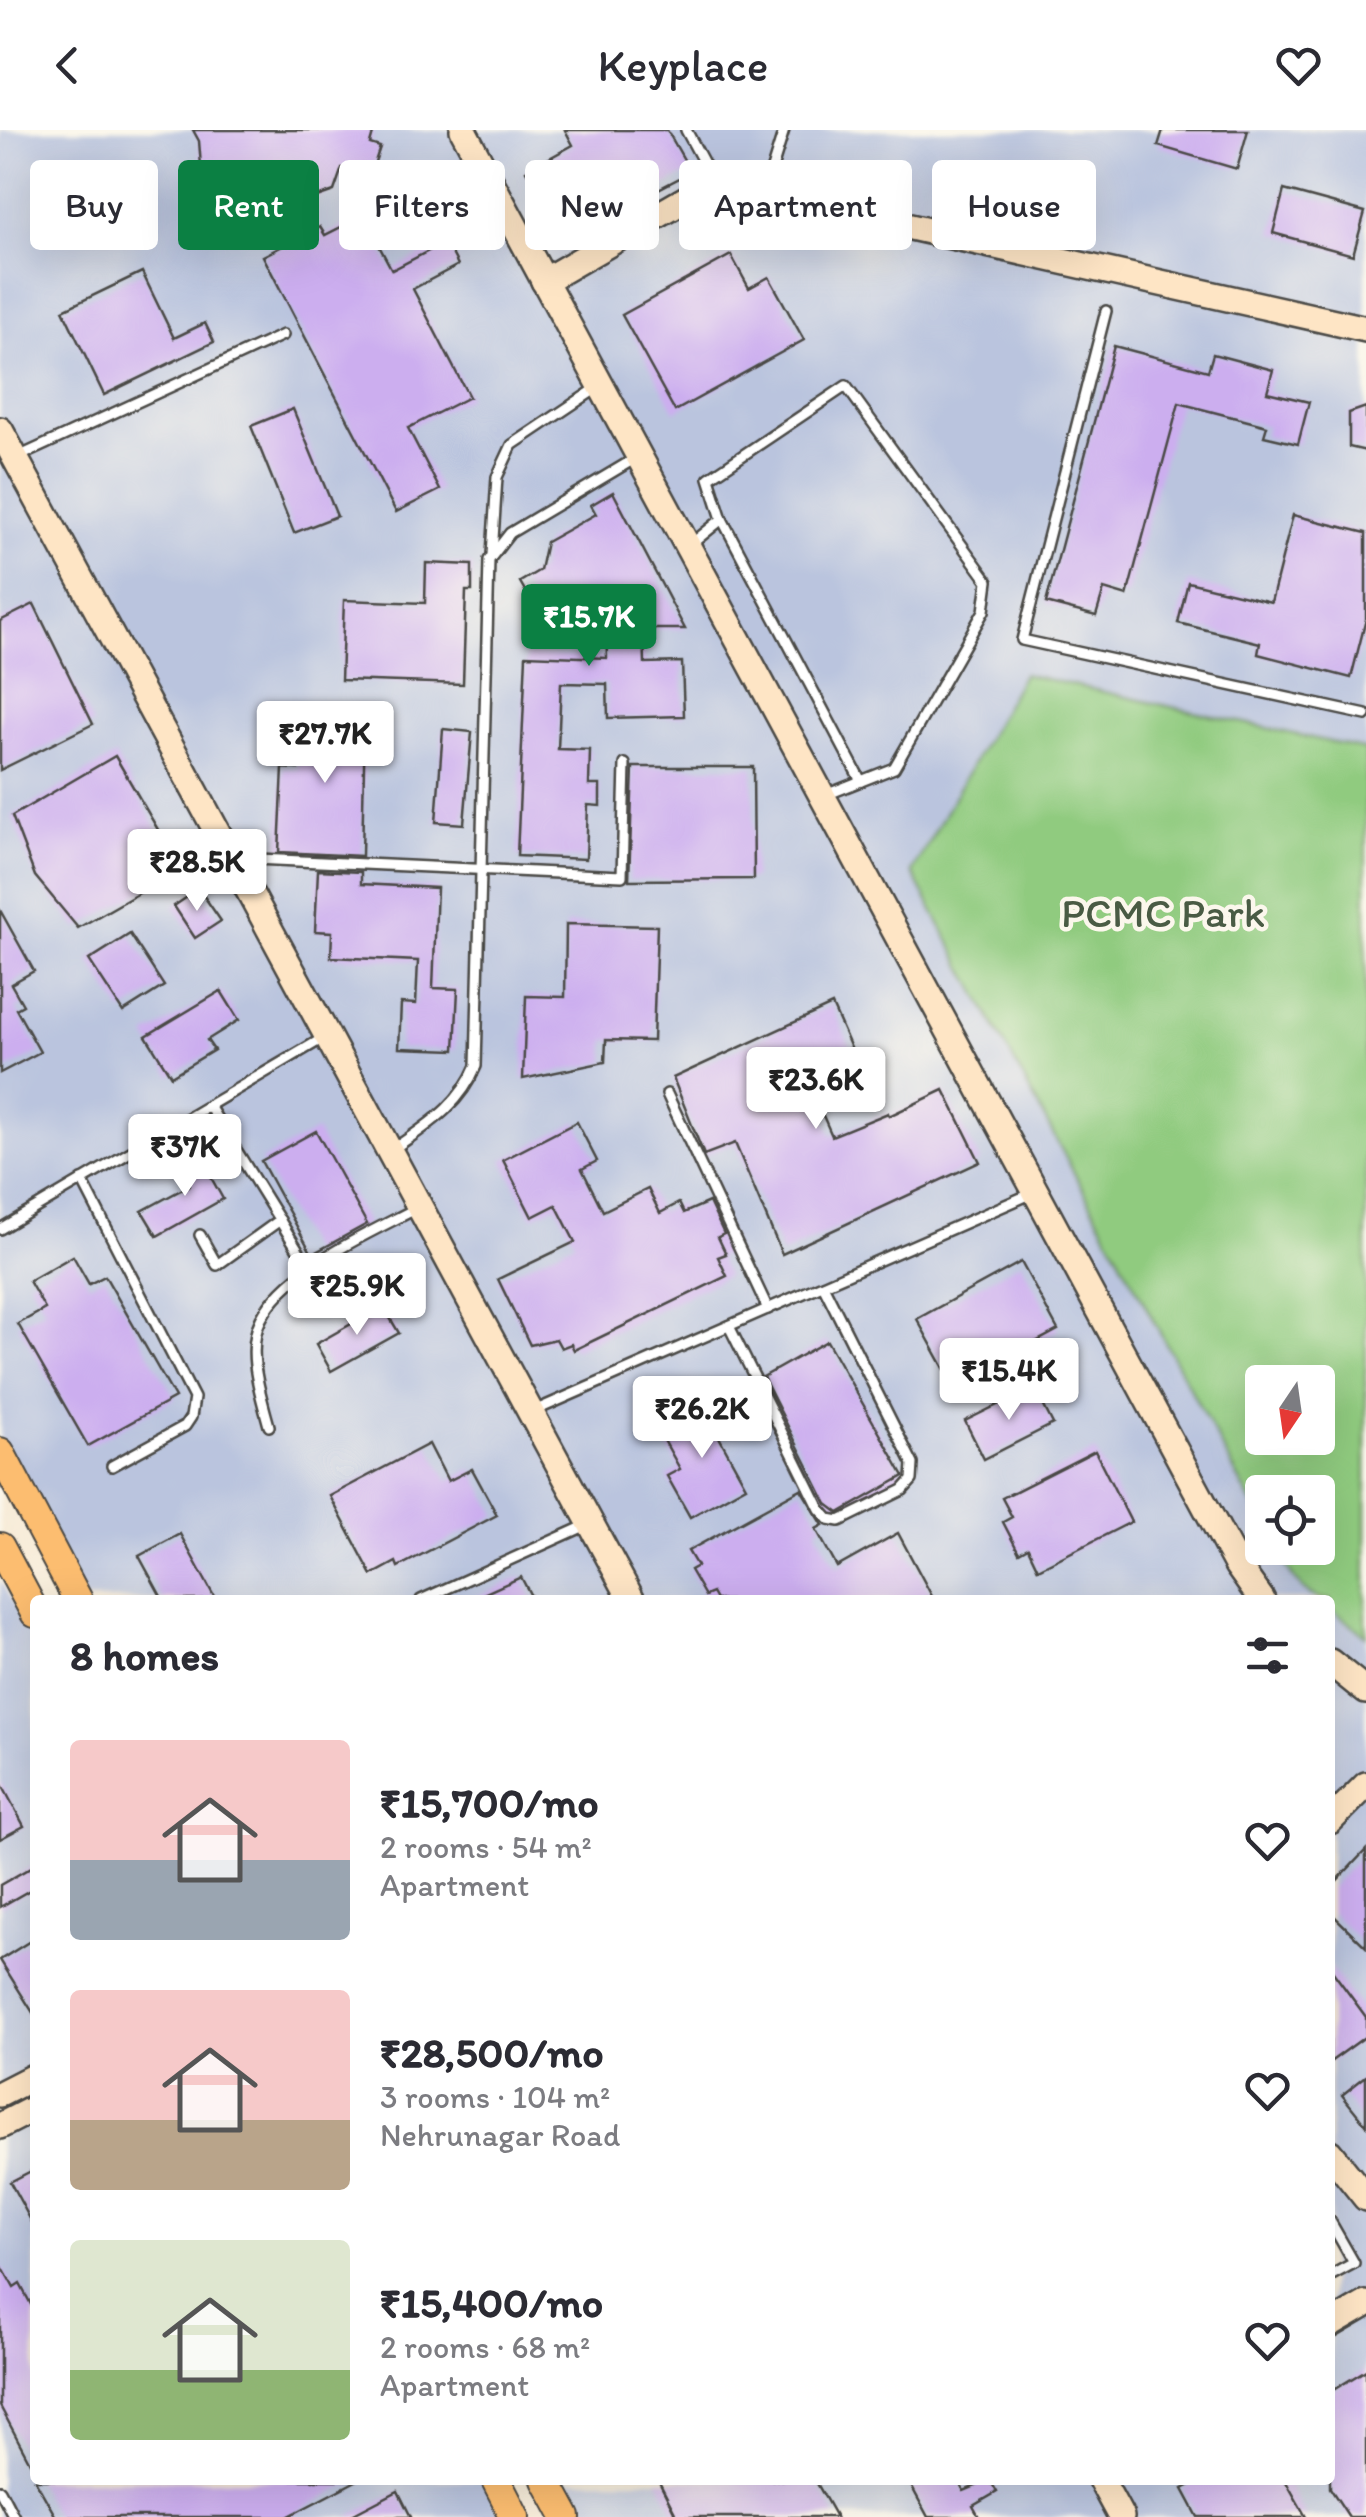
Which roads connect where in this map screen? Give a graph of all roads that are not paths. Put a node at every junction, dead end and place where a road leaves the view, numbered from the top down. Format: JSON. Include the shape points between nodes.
{"nodes":[{"id":1,"x":462,"y":130,"type":"edge"},
{"id":2,"x":686,"y":130,"type":"edge"},
{"id":3,"x":784,"y":130,"type":"edge"},
{"id":4,"x":702,"y":160,"type":"edge"},
{"id":5,"x":775,"y":160,"type":"edge"},
{"id":6,"x":679,"y":203,"type":"edge"},
{"id":7,"x":912,"y":227,"type":"edge"},
{"id":8,"x":544,"y":281,"type":"junction"},
{"id":9,"x":1106,"y":311,"type":"dead end"},
{"id":10,"x":1366,"y":328,"type":"edge"},
{"id":11,"x":282,"y":336,"type":"dead end"},
{"id":12,"x":600,"y":386,"type":"junction"},
{"id":13,"x":0,"y":430,"type":"edge"},
{"id":14,"x":639,"y":456,"type":"junction"},
{"id":15,"x":15,"y":458,"type":"junction"},
{"id":16,"x":722,"y":519,"type":"junction"},
{"id":17,"x":687,"y":546,"type":"junction"},
{"id":18,"x":492,"y":558,"type":"junction"},
{"id":19,"x":1366,"y":715,"type":"edge"},
{"id":20,"x":625,"y":764,"type":"dead end"},
{"id":21,"x":862,"y":781,"type":"junction"},
{"id":22,"x":822,"y":796,"type":"junction"},
{"id":23,"x":232,"y":858,"type":"junction"},
{"id":24,"x":482,"y":868,"type":"junction"},
{"id":25,"x":327,"y":1036,"type":"junction"},
{"id":26,"x":667,"y":1094,"type":"dead end"},
{"id":27,"x":209,"y":1106,"type":"junction"},
{"id":28,"x":390,"y":1151,"type":"junction"},
{"id":29,"x":82,"y":1180,"type":"junction"},
{"id":30,"x":1036,"y":1192,"type":"junction"},
{"id":31,"x":420,"y":1207,"type":"junction"},
{"id":32,"x":280,"y":1220,"type":"junction"},
{"id":33,"x":0,"y":1229,"type":"edge"},
{"id":34,"x":200,"y":1235,"type":"dead end"},
{"id":35,"x":308,"y":1266,"type":"junction"},
{"id":36,"x":822,"y":1285,"type":"junction"},
{"id":37,"x":768,"y":1309,"type":"junction"},
{"id":38,"x":729,"y":1326,"type":"junction"},
{"id":39,"x":532,"y":1412,"type":"junction"},
{"id":40,"x":270,"y":1426,"type":"dead end"},
{"id":41,"x":0,"y":1452,"type":"edge"},
{"id":42,"x":112,"y":1466,"type":"dead end"},
{"id":43,"x":591,"y":1524,"type":"junction"},
{"id":44,"x":0,"y":1547,"type":"edge"},
{"id":45,"x":75,"y":1595,"type":"edge"},
{"id":46,"x":431,"y":1595,"type":"edge"},
{"id":47,"x":629,"y":1595,"type":"edge"},
{"id":48,"x":1258,"y":1595,"type":"edge"},
{"id":49,"x":30,"y":1604,"type":"edge"},
{"id":50,"x":1335,"y":1666,"type":"edge"},
{"id":51,"x":1366,"y":1691,"type":"edge"},
{"id":52,"x":1366,"y":1784,"type":"edge"},
{"id":53,"x":1335,"y":1815,"type":"edge"},
{"id":54,"x":30,"y":2079,"type":"edge"},
{"id":55,"x":0,"y":2094,"type":"edge"},
{"id":56,"x":30,"y":2111,"type":"edge"},
{"id":57,"x":0,"y":2126,"type":"edge"},
{"id":58,"x":1335,"y":2159,"type":"edge"},
{"id":59,"x":1366,"y":2198,"type":"edge"},
{"id":60,"x":1335,"y":2230,"type":"edge"},
{"id":61,"x":1335,"y":2273,"type":"edge"},
{"id":62,"x":1366,"y":2304,"type":"edge"},
{"id":63,"x":1335,"y":2322,"type":"edge"},
{"id":64,"x":499,"y":2485,"type":"edge"},
{"id":65,"x":549,"y":2485,"type":"edge"},
{"id":66,"x":1104,"y":2485,"type":"edge"},
{"id":67,"x":0,"y":2490,"type":"edge"},
{"id":68,"x":14,"y":2517,"type":"edge"},
{"id":69,"x":516,"y":2517,"type":"edge"},
{"id":70,"x":566,"y":2517,"type":"edge"},
{"id":71,"x":1121,"y":2517,"type":"edge"}],
"edges":[{"from":1,"to":8,"type":"street"},
{"from":2,"to":4,"type":"lane"},
{"from":3,"to":5,"type":"lane"},
{"from":6,"to":8,"type":"street"},
{"from":7,"to":10,"type":"street"},
{"from":8,"to":12,"type":"street"},
{"from":9,"to":19,"type":"lane","via":[[1022,640]]},
{"from":11,"to":15,"type":"lane"},
{"from":12,"to":14,"type":"street"},
{"from":12,"to":18,"type":"lane","via":[[512,445],[497,477]]},
{"from":13,"to":15,"type":"street"},
{"from":14,"to":17,"type":"street"},
{"from":14,"to":18,"type":"lane","via":[[510,533]]},
{"from":15,"to":23,"type":"street"},
{"from":16,"to":17,"type":"lane"},
{"from":16,"to":21,"type":"lane"},
{"from":16,"to":21,"type":"lane","via":[[709,478],[846,386],[988,581],[984,611],[894,768]]},
{"from":17,"to":22,"type":"street"},
{"from":18,"to":24,"type":"lane"},
{"from":20,"to":24,"type":"lane","via":[[622,876]]},
{"from":21,"to":22,"type":"lane"},
{"from":22,"to":30,"type":"street"},
{"from":23,"to":24,"type":"lane"},
{"from":23,"to":25,"type":"street"},
{"from":24,"to":28,"type":"lane","via":[[476,1066],[465,1093],[446,1112]]},
{"from":25,"to":27,"type":"lane"},
{"from":25,"to":28,"type":"street"},
{"from":26,"to":37,"type":"lane"},
{"from":27,"to":29,"type":"lane"},
{"from":27,"to":32,"type":"lane"},
{"from":28,"to":31,"type":"street"},
{"from":29,"to":33,"type":"lane"},
{"from":29,"to":42,"type":"lane","via":[[194,1398],[185,1426]]},
{"from":30,"to":36,"type":"lane"},
{"from":30,"to":48,"type":"street"},
{"from":31,"to":35,"type":"lane"},
{"from":31,"to":39,"type":"street"},
{"from":32,"to":34,"type":"lane","via":[[217,1265]]},
{"from":32,"to":35,"type":"lane"},
{"from":35,"to":40,"type":"lane","via":[[260,1320],[254,1373]]},
{"from":36,"to":37,"type":"lane"},
{"from":36,"to":38,"type":"lane","via":[[913,1464],[903,1490],[840,1521],[820,1509]]},
{"from":37,"to":38,"type":"lane"},
{"from":38,"to":39,"type":"lane"},
{"from":39,"to":43,"type":"street"},
{"from":41,"to":45,"type":"main road"},
{"from":43,"to":46,"type":"lane"},
{"from":43,"to":47,"type":"street"},
{"from":44,"to":49,"type":"main road"},
{"from":50,"to":51,"type":"street"},
{"from":52,"to":53,"type":"street"},
{"from":54,"to":55,"type":"street"},
{"from":56,"to":57,"type":"street"},
{"from":58,"to":59,"type":"street"},
{"from":60,"to":61,"type":"lane","via":[[1354,2263]]},
{"from":62,"to":63,"type":"street"},
{"from":64,"to":69,"type":"main road"},
{"from":65,"to":70,"type":"main road"},
{"from":66,"to":71,"type":"street"},
{"from":67,"to":68,"type":"lane"}]}
